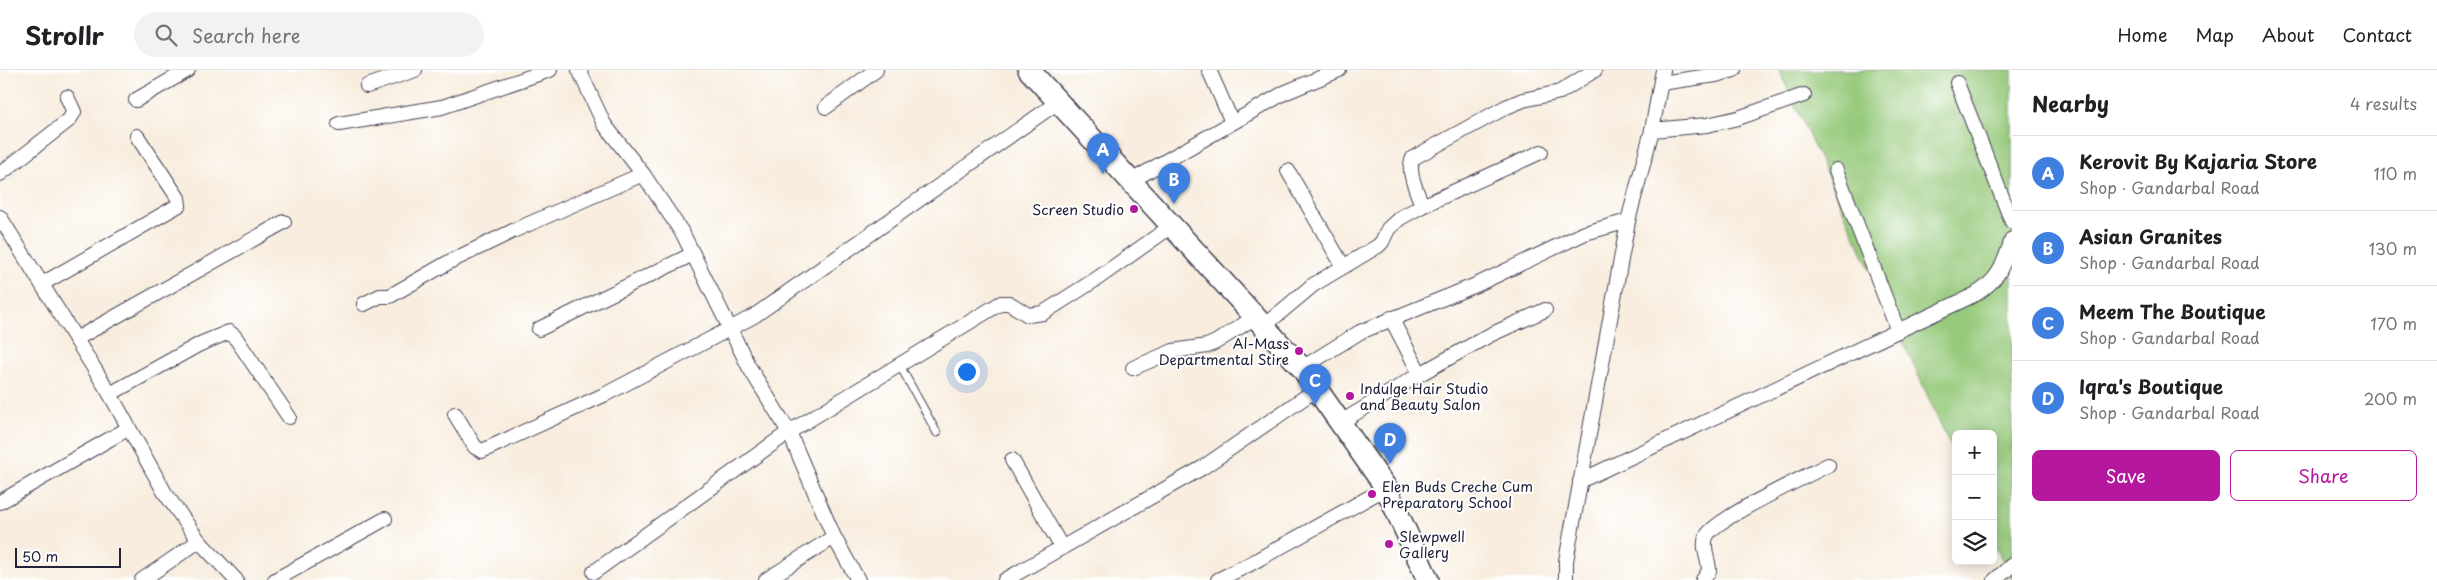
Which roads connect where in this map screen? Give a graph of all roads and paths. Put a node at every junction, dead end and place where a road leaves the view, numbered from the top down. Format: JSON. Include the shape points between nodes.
{"nodes":[{"id":1,"x":188,"y":70,"type":"edge"},
{"id":2,"x":415,"y":70,"type":"edge"},
{"id":3,"x":550,"y":70,"type":"edge"},
{"id":4,"x":579,"y":70,"type":"edge"},
{"id":5,"x":876,"y":70,"type":"edge"},
{"id":6,"x":1028,"y":70,"type":"edge"},
{"id":7,"x":1209,"y":70,"type":"edge"},
{"id":8,"x":1339,"y":70,"type":"edge"},
{"id":9,"x":1595,"y":70,"type":"edge"},
{"id":10,"x":1734,"y":70,"type":"edge"},
{"id":11,"x":1662,"y":77,"type":"edge"},
{"id":12,"x":1957,"y":83,"type":"dead end"},
{"id":13,"x":367,"y":86,"type":"dead end"},
{"id":14,"x":1804,"y":95,"type":"dead end"},
{"id":15,"x":67,"y":97,"type":"dead end"},
{"id":16,"x":136,"y":100,"type":"dead end"},
{"id":17,"x":1058,"y":102,"type":"junction"},
{"id":18,"x":826,"y":107,"type":"dead end"},
{"id":19,"x":1232,"y":122,"type":"junction"},
{"id":20,"x":339,"y":124,"type":"dead end"},
{"id":21,"x":1652,"y":130,"type":"junction"},
{"id":22,"x":137,"y":136,"type":"dead end"},
{"id":23,"x":1540,"y":152,"type":"dead end"},
{"id":24,"x":1836,"y":170,"type":"dead end"},
{"id":25,"x":1288,"y":171,"type":"dead end"},
{"id":26,"x":0,"y":174,"type":"edge"},
{"id":27,"x":643,"y":174,"type":"junction"},
{"id":28,"x":1131,"y":181,"type":"junction"},
{"id":29,"x":1422,"y":206,"type":"junction"},
{"id":30,"x":0,"y":217,"type":"edge"},
{"id":31,"x":1628,"y":221,"type":"junction"},
{"id":32,"x":284,"y":222,"type":"dead end"},
{"id":33,"x":2012,"y":222,"type":"edge"},
{"id":34,"x":1173,"y":225,"type":"junction"},
{"id":35,"x":2012,"y":240,"type":"edge"},
{"id":36,"x":693,"y":254,"type":"junction"},
{"id":37,"x":1343,"y":266,"type":"junction"},
{"id":38,"x":42,"y":284,"type":"junction"},
{"id":39,"x":364,"y":304,"type":"dead end"},
{"id":40,"x":1545,"y":310,"type":"dead end"},
{"id":41,"x":1391,"y":318,"type":"junction"},
{"id":42,"x":1261,"y":321,"type":"junction"},
{"id":43,"x":539,"y":328,"type":"dead end"},
{"id":44,"x":729,"y":329,"type":"junction"},
{"id":45,"x":1898,"y":331,"type":"junction"},
{"id":46,"x":76,"y":338,"type":"junction"},
{"id":47,"x":899,"y":364,"type":"junction"},
{"id":48,"x":1133,"y":368,"type":"dead end"},
{"id":49,"x":1302,"y":368,"type":"junction"},
{"id":50,"x":1420,"y":374,"type":"junction"},
{"id":51,"x":1317,"y":389,"type":"junction"},
{"id":52,"x":110,"y":394,"type":"junction"},
{"id":53,"x":455,"y":414,"type":"dead end"},
{"id":54,"x":289,"y":417,"type":"dead end"},
{"id":55,"x":1341,"y":422,"type":"junction"},
{"id":56,"x":129,"y":428,"type":"junction"},
{"id":57,"x":790,"y":432,"type":"junction"},
{"id":58,"x":937,"y":433,"type":"dead end"},
{"id":59,"x":1012,"y":460,"type":"dead end"},
{"id":60,"x":1828,"y":465,"type":"dead end"},
{"id":61,"x":1580,"y":481,"type":"junction"},
{"id":62,"x":1386,"y":488,"type":"junction"},
{"id":63,"x":0,"y":502,"type":"edge"},
{"id":64,"x":385,"y":520,"type":"dead end"},
{"id":65,"x":834,"y":536,"type":"junction"},
{"id":66,"x":199,"y":541,"type":"junction"},
{"id":67,"x":1062,"y":548,"type":"junction"},
{"id":68,"x":2012,"y":565,"type":"edge"},
{"id":69,"x":594,"y":572,"type":"dead end"},
{"id":70,"x":142,"y":580,"type":"edge"},
{"id":71,"x":236,"y":580,"type":"edge"},
{"id":72,"x":275,"y":580,"type":"edge"},
{"id":73,"x":766,"y":580,"type":"edge"},
{"id":74,"x":858,"y":580,"type":"edge"},
{"id":75,"x":1005,"y":580,"type":"edge"},
{"id":76,"x":1218,"y":580,"type":"edge"},
{"id":77,"x":1428,"y":580,"type":"edge"},
{"id":78,"x":1566,"y":580,"type":"edge"},
{"id":79,"x":1703,"y":580,"type":"edge"},
{"id":80,"x":1994,"y":580,"type":"edge"}],
"edges":[{"from":1,"to":16,"type":"street"},
{"from":2,"to":13,"type":"street"},
{"from":3,"to":20,"type":"street","via":[[442,107]]},
{"from":4,"to":27,"type":"street","via":[[604,124]]},
{"from":5,"to":18,"type":"street"},
{"from":6,"to":17,"type":"main road"},
{"from":7,"to":19,"type":"street"},
{"from":8,"to":19,"type":"street","via":[[1284,93]]},
{"from":9,"to":29,"type":"street","via":[[1560,92],[1506,107],[1413,158],[1411,170]]},
{"from":10,"to":11,"type":"street","via":[[1716,76]]},
{"from":11,"to":21,"type":"street"},
{"from":12,"to":33,"type":"street"},
{"from":14,"to":21,"type":"street","via":[[1707,126]]},
{"from":15,"to":26,"type":"street","via":[[73,107],[73,116]]},
{"from":17,"to":28,"type":"main road"},
{"from":17,"to":44,"type":"street","via":[[833,262],[754,316]]},
{"from":19,"to":28,"type":"street"},
{"from":21,"to":31,"type":"street"},
{"from":22,"to":38,"type":"street","via":[[178,198],[179,205]]},
{"from":23,"to":29,"type":"street"},
{"from":24,"to":45,"type":"street"},
{"from":25,"to":37,"type":"street"},
{"from":27,"to":36,"type":"street"},
{"from":27,"to":39,"type":"street","via":[[515,230],[390,296],[380,296]]},
{"from":28,"to":34,"type":"main road"},
{"from":29,"to":37,"type":"street","via":[[1393,223],[1378,246]]},
{"from":30,"to":38,"type":"street"},
{"from":31,"to":41,"type":"street","via":[[1584,233],[1476,285]]},
{"from":31,"to":61,"type":"street"},
{"from":32,"to":46,"type":"street"},
{"from":34,"to":42,"type":"main road"},
{"from":34,"to":47,"type":"street","via":[[1043,313],[1028,315],[1009,303],[1001,303]]},
{"from":35,"to":45,"type":"street","via":[[1993,283]]},
{"from":36,"to":43,"type":"street"},
{"from":36,"to":44,"type":"street"},
{"from":37,"to":42,"type":"street"},
{"from":38,"to":46,"type":"street"},
{"from":40,"to":50,"type":"street","via":[[1490,335]]},
{"from":41,"to":49,"type":"street","via":[[1360,332]]},
{"from":41,"to":50,"type":"street"},
{"from":42,"to":48,"type":"street","via":[[1207,346],[1172,351]]},
{"from":42,"to":49,"type":"main road"},
{"from":44,"to":53,"type":"street","via":[[606,394],[487,450],[480,451],[475,447]]},
{"from":44,"to":57,"type":"street","via":[[763,392]]},
{"from":45,"to":61,"type":"street"},
{"from":46,"to":52,"type":"street"},
{"from":47,"to":57,"type":"street"},
{"from":47,"to":58,"type":"lane"},
{"from":49,"to":51,"type":"main road"},
{"from":50,"to":55,"type":"street"},
{"from":51,"to":55,"type":"main road"},
{"from":51,"to":67,"type":"street","via":[[1202,468]]},
{"from":52,"to":54,"type":"street","via":[[200,344],[229,332]]},
{"from":52,"to":56,"type":"street"},
{"from":55,"to":62,"type":"main road"},
{"from":56,"to":63,"type":"street"},
{"from":56,"to":66,"type":"street","via":[[165,493]]},
{"from":57,"to":65,"type":"street"},
{"from":57,"to":69,"type":"street"},
{"from":59,"to":67,"type":"street"},
{"from":60,"to":79,"type":"street","via":[[1729,516],[1709,530],[1705,538],[1709,571]]},
{"from":61,"to":78,"type":"street","via":[[1566,561]]},
{"from":62,"to":76,"type":"street"},
{"from":62,"to":77,"type":"main road"},
{"from":64,"to":72,"type":"street"},
{"from":65,"to":73,"type":"street"},
{"from":65,"to":74,"type":"street"},
{"from":66,"to":70,"type":"street"},
{"from":66,"to":71,"type":"street"},
{"from":67,"to":75,"type":"street"},
{"from":68,"to":80,"type":"street"}]}
